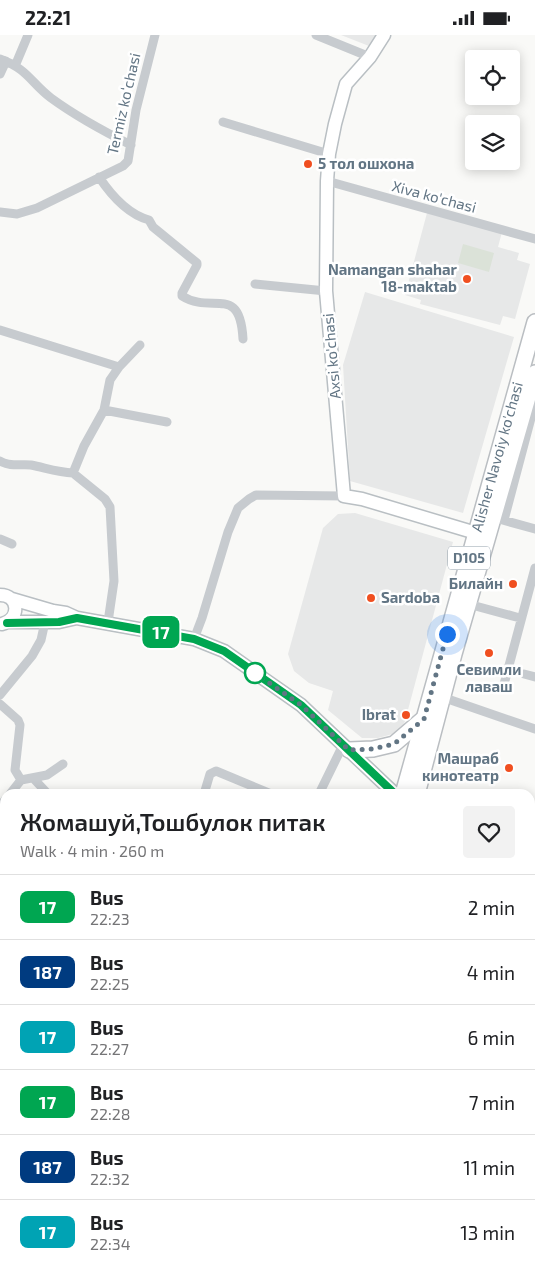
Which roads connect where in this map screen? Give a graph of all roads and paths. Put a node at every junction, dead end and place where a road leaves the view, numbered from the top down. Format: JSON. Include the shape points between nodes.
{"nodes":[{"id":1,"x":28,"y":35,"type":"edge"},
{"id":2,"x":155,"y":35,"type":"edge"},
{"id":3,"x":316,"y":35,"type":"edge"},
{"id":4,"x":384,"y":35,"type":"edge"},
{"id":5,"x":370,"y":57,"type":"junction"},
{"id":6,"x":3,"y":60,"type":"edge"},
{"id":7,"x":16,"y":65,"type":"junction"},
{"id":8,"x":0,"y":74,"type":"edge"},
{"id":9,"x":223,"y":122,"type":"dead end"},
{"id":10,"x":131,"y":145,"type":"junction"},
{"id":11,"x":328,"y":154,"type":"junction"},
{"id":12,"x":99,"y":177,"type":"junction"},
{"id":13,"x":327,"y":181,"type":"junction"},
{"id":14,"x":0,"y":212,"type":"edge"},
{"id":15,"x":535,"y":239,"type":"edge"},
{"id":16,"x":254,"y":284,"type":"dead end"},
{"id":17,"x":326,"y":291,"type":"junction"},
{"id":18,"x":535,"y":323,"type":"edge"},
{"id":19,"x":0,"y":330,"type":"edge"},
{"id":20,"x":243,"y":339,"type":"dead end"},
{"id":21,"x":140,"y":345,"type":"dead end"},
{"id":22,"x":119,"y":367,"type":"junction"},
{"id":23,"x":535,"y":373,"type":"edge"},
{"id":24,"x":535,"y":403,"type":"edge"},
{"id":25,"x":104,"y":410,"type":"junction"},
{"id":26,"x":167,"y":422,"type":"dead end"},
{"id":27,"x":527,"y":431,"type":"edge"},
{"id":28,"x":0,"y":461,"type":"edge"},
{"id":29,"x":73,"y":473,"type":"junction"},
{"id":30,"x":344,"y":496,"type":"junction"},
{"id":31,"x":499,"y":519,"type":"junction"},
{"id":32,"x":535,"y":529,"type":"edge"},
{"id":33,"x":476,"y":533,"type":"junction"},
{"id":34,"x":0,"y":539,"type":"edge"},
{"id":35,"x":12,"y":544,"type":"dead end"},
{"id":36,"x":535,"y":568,"type":"edge"},
{"id":37,"x":4,"y":595,"type":"edge"},
{"id":38,"x":468,"y":604,"type":"junction"},
{"id":39,"x":77,"y":618,"type":"junction"},
{"id":40,"x":520,"y":618,"type":"junction"},
{"id":41,"x":45,"y":622,"type":"junction"},
{"id":42,"x":108,"y":622,"type":"junction"},
{"id":43,"x":4,"y":623,"type":"edge"},
{"id":44,"x":194,"y":639,"type":"junction"},
{"id":45,"x":524,"y":674,"type":"dead end"},
{"id":46,"x":535,"y":677,"type":"edge"},
{"id":47,"x":502,"y":688,"type":"dead end"},
{"id":48,"x":0,"y":695,"type":"edge"},
{"id":49,"x":442,"y":697,"type":"junction"},
{"id":50,"x":0,"y":704,"type":"edge"},
{"id":51,"x":424,"y":719,"type":"junction"},
{"id":52,"x":535,"y":729,"type":"edge"},
{"id":53,"x":346,"y":748,"type":"junction"},
{"id":54,"x":63,"y":764,"type":"dead end"},
{"id":55,"x":33,"y":778,"type":"junction"},
{"id":56,"x":21,"y":780,"type":"junction"},
{"id":57,"x":14,"y":789,"type":"edge"},
{"id":58,"x":43,"y":789,"type":"edge"},
{"id":59,"x":206,"y":789,"type":"edge"},
{"id":60,"x":259,"y":789,"type":"edge"},
{"id":61,"x":322,"y":789,"type":"edge"},
{"id":62,"x":390,"y":789,"type":"edge"},
{"id":63,"x":404,"y":789,"type":"edge"},
{"id":64,"x":418,"y":789,"type":"edge"}],
"edges":[{"from":1,"to":7,"type":"street"},
{"from":2,"to":10,"type":"street","name":"Termiz koʻchasi","via":[[136,110]]},
{"from":3,"to":5,"type":"street"},
{"from":4,"to":5,"type":"street","name":"Axsi ko'chasi"},
{"from":5,"to":11,"type":"street","name":"Axsi ko'chasi","via":[[346,84]]},
{"from":6,"to":7,"type":"street"},
{"from":6,"to":8,"type":"street"},
{"from":7,"to":10,"type":"street","via":[[49,96],[78,117]]},
{"from":9,"to":11,"type":"street"},
{"from":10,"to":12,"type":"street","name":"Termiz koʻchasi","via":[[128,161]]},
{"from":11,"to":13,"type":"street","name":"Axsi ko'chasi"},
{"from":12,"to":14,"type":"street","name":"Termiz koʻchasi","via":[[37,208],[17,214]]},
{"from":12,"to":20,"type":"street","via":[[110,194],[126,208],[149,220],[153,227],[197,263],[182,296],[202,303],[225,303],[233,307],[240,314]]},
{"from":13,"to":15,"type":"street","name":"Xiva ko'chasi"},
{"from":13,"to":17,"type":"street","name":"Axsi ko'chasi"},
{"from":16,"to":17,"type":"street"},
{"from":17,"to":30,"type":"street","name":"Axsi ko'chasi"},
{"from":18,"to":33,"type":"main road","name":"Alisher Navoiy ko'chasi","number":"D105"},
{"from":19,"to":22,"type":"street"},
{"from":21,"to":22,"type":"street"},
{"from":22,"to":25,"type":"street","via":[[110,380]]},
{"from":23,"to":27,"type":"main road","name":"Alisher Navoiy ko'chasi","number":"D105"},
{"from":24,"to":27,"type":"street"},
{"from":25,"to":26,"type":"street"},
{"from":25,"to":29,"type":"street"},
{"from":27,"to":31,"type":"main road","name":"Alisher Navoiy ko'chasi","number":"D105"},
{"from":28,"to":29,"type":"street","via":[[6,465],[30,465]]},
{"from":29,"to":42,"type":"street","via":[[105,499],[110,507],[114,581]]},
{"from":30,"to":33,"type":"street"},
{"from":30,"to":44,"type":"street","via":[[256,495],[238,508]]},
{"from":31,"to":32,"type":"street"},
{"from":31,"to":38,"type":"main road","name":"Alisher Navoiy ko'chasi","number":"D105"},
{"from":33,"to":51,"type":"main road","name":"Alisher Navoiy ko'chasi","number":"D105"},
{"from":34,"to":35,"type":"street"},
{"from":36,"to":40,"type":"street"},
{"from":37,"to":39,"type":"street"},
{"from":37,"to":43,"type":"street","via":[[16,611]]},
{"from":38,"to":40,"type":"street"},
{"from":38,"to":49,"type":"main road","name":"Alisher Navoiy ko'chasi","number":"D105"},
{"from":39,"to":41,"type":"street"},
{"from":39,"to":42,"type":"street"},
{"from":40,"to":47,"type":"street"},
{"from":41,"to":43,"type":"street"},
{"from":41,"to":48,"type":"street","via":[[41,640],[32,656]]},
{"from":42,"to":44,"type":"street"},
{"from":44,"to":53,"type":"street","via":[[224,651],[301,705]]},
{"from":45,"to":46,"type":"street"},
{"from":49,"to":52,"type":"street"},
{"from":49,"to":64,"type":"main road","name":"Alisher Navoiy ko'chasi","number":"D105"},
{"from":50,"to":56,"type":"street","via":[[20,725],[15,771]]},
{"from":51,"to":53,"type":"main road","via":[[394,744],[373,749]]},
{"from":51,"to":63,"type":"main road","name":"Alisher Navoiy ko'chasi","number":"D105"},
{"from":53,"to":61,"type":"street"},
{"from":53,"to":62,"type":"street"},
{"from":54,"to":55,"type":"street","via":[[47,775]]},
{"from":55,"to":56,"type":"street"},
{"from":55,"to":58,"type":"street"},
{"from":56,"to":57,"type":"street"},
{"from":59,"to":60,"type":"street","via":[[210,774],[216,771]]}]}
